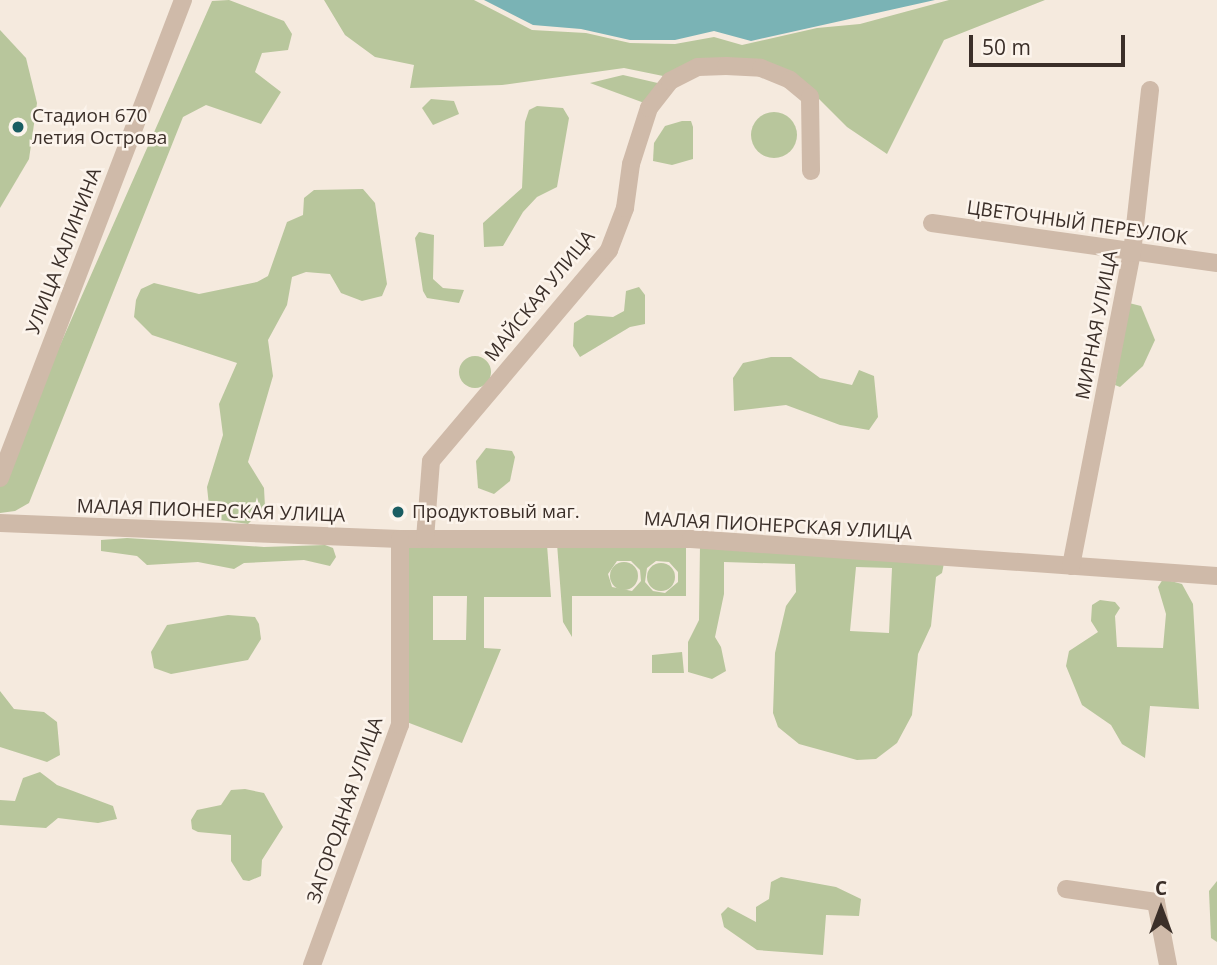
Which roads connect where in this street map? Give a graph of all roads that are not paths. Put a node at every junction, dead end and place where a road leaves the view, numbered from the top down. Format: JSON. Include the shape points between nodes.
{"nodes":[{"id":1,"x":183,"y":0,"type":"edge"},
{"id":2,"x":1150,"y":90,"type":"dead end"},
{"id":3,"x":811,"y":170,"type":"dead end"},
{"id":4,"x":932,"y":223,"type":"dead end"},
{"id":5,"x":1132,"y":253,"type":"junction"},
{"id":6,"x":1217,"y":263,"type":"edge"},
{"id":7,"x":0,"y":478,"type":"edge"},
{"id":8,"x":0,"y":523,"type":"edge"},
{"id":9,"x":400,"y":539,"type":"junction"},
{"id":10,"x":425,"y":539,"type":"junction"},
{"id":11,"x":1071,"y":566,"type":"junction"},
{"id":12,"x":1217,"y":576,"type":"edge"},
{"id":13,"x":1066,"y":889,"type":"dead end"},
{"id":14,"x":312,"y":965,"type":"edge"},
{"id":15,"x":1168,"y":965,"type":"edge"}],
"edges":[{"from":1,"to":7,"type":"street","name":"УЛИЦА КАЛИНИНА"},
{"from":2,"to":5,"type":"street","name":"МИРНАЯ УЛИЦА"},
{"from":3,"to":10,"type":"street","name":"МАЙСКАЯ УЛИЦА","via":[[810,97],[790,80],[761,68],[726,66],[698,67],[670,81],[649,108],[631,164],[625,208],[608,250],[431,461]]},
{"from":4,"to":5,"type":"street","name":"ЦВЕТОЧНЫЙ ПЕРЕУЛОК"},
{"from":5,"to":6,"type":"street","name":"ЦВЕТОЧНЫЙ ПЕРЕУЛОК"},
{"from":5,"to":11,"type":"street","name":"МИРНАЯ УЛИЦА"},
{"from":8,"to":9,"type":"street","name":"МАЛАЯ ПИОНЕРСКАЯ УЛИЦА"},
{"from":9,"to":10,"type":"street","name":"МАЛАЯ ПИОНЕРСКАЯ УЛИЦА"},
{"from":9,"to":14,"type":"street","name":"ЗАГОРОДНАЯ УЛИЦА","via":[[400,725]]},
{"from":10,"to":11,"type":"street","name":"МАЛАЯ ПИОНЕРСКАЯ УЛИЦА","via":[[691,539]]},
{"from":11,"to":12,"type":"street","name":"МАЛАЯ ПИОНЕРСКАЯ УЛИЦА"},
{"from":13,"to":15,"type":"street","via":[[1156,902]]}]}
